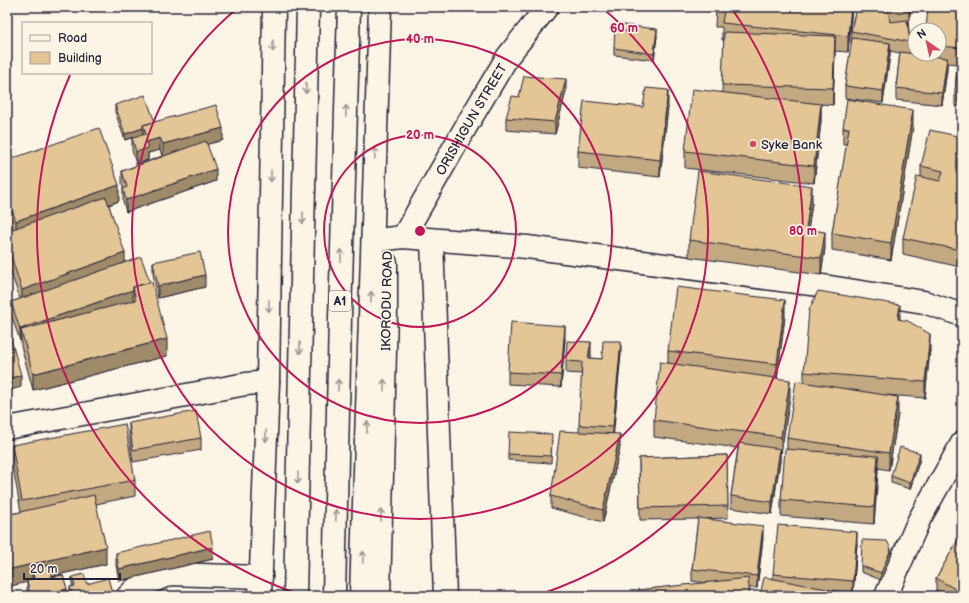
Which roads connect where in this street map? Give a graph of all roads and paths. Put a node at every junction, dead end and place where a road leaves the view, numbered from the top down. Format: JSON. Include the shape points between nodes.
{"nodes":[{"id":1,"x":274,"y":7,"type":"edge"},
{"id":2,"x":308,"y":7,"type":"edge"},
{"id":3,"x":349,"y":7,"type":"edge"},
{"id":4,"x":380,"y":7,"type":"edge"},
{"id":5,"x":394,"y":7,"type":"edge"},
{"id":6,"x":547,"y":7,"type":"edge"},
{"id":7,"x":395,"y":238,"type":"junction"},
{"id":8,"x":432,"y":240,"type":"junction"},
{"id":9,"x":962,"y":315,"type":"edge"},
{"id":10,"x":268,"y":382,"type":"junction"},
{"id":11,"x":7,"y":428,"type":"edge"},
{"id":12,"x":962,"y":443,"type":"edge"},
{"id":13,"x":261,"y":587,"type":"edge"},
{"id":14,"x":128,"y":596,"type":"edge"},
{"id":15,"x":295,"y":596,"type":"edge"},
{"id":16,"x":334,"y":596,"type":"edge"},
{"id":17,"x":361,"y":596,"type":"edge"},
{"id":18,"x":379,"y":596,"type":"edge"},
{"id":19,"x":444,"y":596,"type":"edge"},
{"id":20,"x":886,"y":596,"type":"edge"}],
"edges":[{"from":1,"to":10,"type":"main road","one_way":true},
{"from":2,"to":15,"type":"main road","one_way":true},
{"from":16,"to":3,"type":"main road","number":"A1","one_way":true},
{"from":17,"to":4,"type":"main road","one_way":true},
{"from":5,"to":7,"type":"main road","name":"IKORODU ROAD"},
{"from":6,"to":7,"type":"main road","name":"ORISHIGUN STREET","via":[[508,56]]},
{"from":7,"to":8,"type":"main road"},
{"from":18,"to":7,"type":"main road","name":"IKORODU ROAD","one_way":true,"via":[[386,310]]},
{"from":8,"to":9,"type":"main road","via":[[527,247],[811,284],[924,302]]},
{"from":8,"to":19,"type":"main road"},
{"from":10,"to":11,"type":"main road"},
{"from":10,"to":13,"type":"main road","one_way":true},
{"from":12,"to":20,"type":"main road","via":[[919,520]]},
{"from":13,"to":14,"type":"main road","via":[[170,574],[135,589]]}]}
